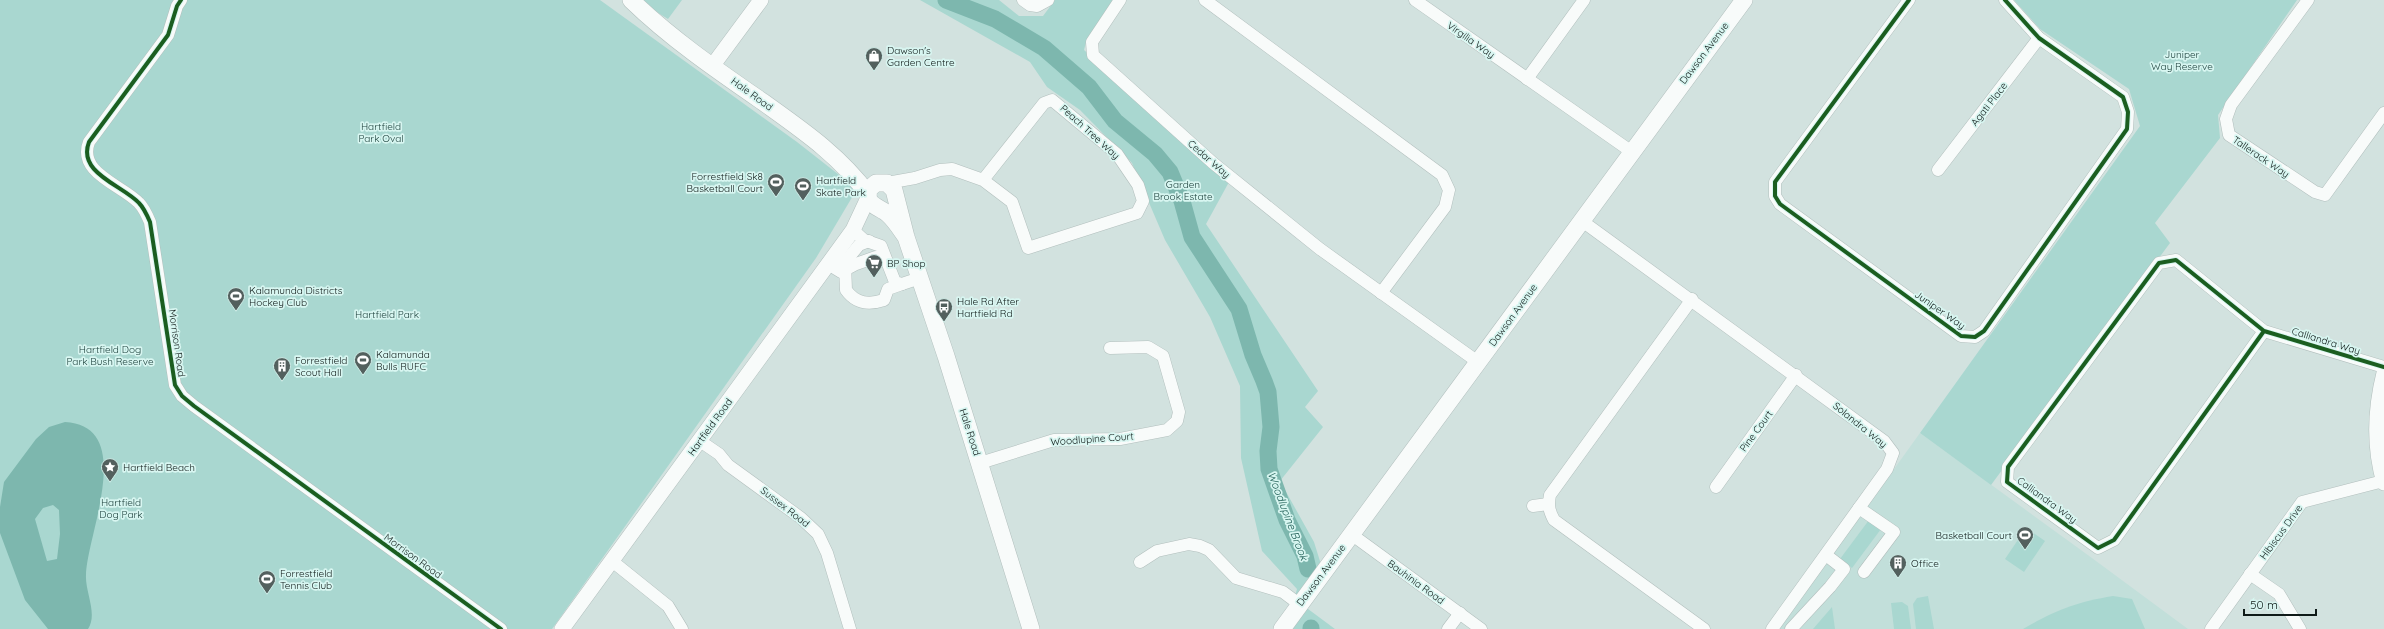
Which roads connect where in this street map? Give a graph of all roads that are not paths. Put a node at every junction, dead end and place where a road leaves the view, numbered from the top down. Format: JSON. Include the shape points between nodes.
{"nodes":[{"id":1,"x":181,"y":0,"type":"edge"},
{"id":2,"x":631,"y":0,"type":"edge"},
{"id":3,"x":637,"y":0,"type":"edge"},
{"id":4,"x":761,"y":0,"type":"edge"},
{"id":5,"x":1023,"y":0,"type":"edge"},
{"id":6,"x":1048,"y":0,"type":"edge"},
{"id":7,"x":1120,"y":0,"type":"edge"},
{"id":8,"x":1205,"y":0,"type":"edge"},
{"id":9,"x":1414,"y":0,"type":"edge"},
{"id":10,"x":1584,"y":0,"type":"edge"},
{"id":11,"x":1744,"y":0,"type":"edge"},
{"id":12,"x":1909,"y":0,"type":"edge"},
{"id":13,"x":2005,"y":0,"type":"edge"},
{"id":14,"x":2308,"y":0,"type":"edge"},
{"id":15,"x":2040,"y":38,"type":"junction"},
{"id":16,"x":716,"y":61,"type":"junction"},
{"id":17,"x":1527,"y":79,"type":"junction"},
{"id":18,"x":2384,"y":113,"type":"edge"},
{"id":19,"x":1632,"y":152,"type":"junction"},
{"id":20,"x":1938,"y":170,"type":"dead end"},
{"id":21,"x":983,"y":180,"type":"junction"},
{"id":22,"x":882,"y":196,"type":"junction"},
{"id":23,"x":1582,"y":221,"type":"junction"},
{"id":24,"x":855,"y":227,"type":"junction"},
{"id":25,"x":869,"y":241,"type":"junction"},
{"id":26,"x":888,"y":263,"type":"junction"},
{"id":27,"x":838,"y":267,"type":"junction"},
{"id":28,"x":920,"y":278,"type":"junction"},
{"id":29,"x":902,"y":284,"type":"junction"},
{"id":30,"x":1381,"y":293,"type":"junction"},
{"id":31,"x":1692,"y":299,"type":"junction"},
{"id":32,"x":2264,"y":331,"type":"junction"},
{"id":33,"x":1110,"y":348,"type":"dead end"},
{"id":34,"x":1478,"y":362,"type":"junction"},
{"id":35,"x":2384,"y":367,"type":"edge"},
{"id":36,"x":2384,"y":373,"type":"edge"},
{"id":37,"x":1796,"y":376,"type":"junction"},
{"id":38,"x":698,"y":444,"type":"junction"},
{"id":39,"x":980,"y":463,"type":"junction"},
{"id":40,"x":2384,"y":482,"type":"edge"},
{"id":41,"x":1716,"y":487,"type":"dead end"},
{"id":42,"x":1548,"y":504,"type":"junction"},
{"id":43,"x":1533,"y":506,"type":"dead end"},
{"id":44,"x":1859,"y":508,"type":"junction"},
{"id":45,"x":1351,"y":534,"type":"junction"},
{"id":46,"x":1826,"y":555,"type":"junction"},
{"id":47,"x":1140,"y":562,"type":"dead end"},
{"id":48,"x":610,"y":565,"type":"junction"},
{"id":49,"x":1864,"y":572,"type":"dead end"},
{"id":50,"x":2250,"y":574,"type":"junction"},
{"id":51,"x":1299,"y":604,"type":"junction"},
{"id":52,"x":1460,"y":613,"type":"junction"},
{"id":53,"x":1777,"y":627,"type":"edge"},
{"id":54,"x":501,"y":629,"type":"edge"},
{"id":55,"x":562,"y":629,"type":"edge"},
{"id":56,"x":682,"y":629,"type":"edge"},
{"id":57,"x":850,"y":629,"type":"edge"},
{"id":58,"x":1031,"y":629,"type":"edge"},
{"id":59,"x":1282,"y":629,"type":"edge"},
{"id":60,"x":1448,"y":629,"type":"edge"},
{"id":61,"x":1481,"y":629,"type":"edge"},
{"id":62,"x":1704,"y":629,"type":"edge"},
{"id":63,"x":1792,"y":629,"type":"edge"},
{"id":64,"x":2211,"y":629,"type":"edge"},
{"id":65,"x":2300,"y":629,"type":"edge"}],
"edges":[{"from":1,"to":54,"type":"street","name":"Morrison Road","via":[[168,35],[89,142],[86,152],[91,166],[138,202],[150,222],[175,385],[182,396],[194,406]]},
{"from":2,"to":16,"type":"main road","name":"Hale Road","via":[[648,16]]},
{"from":3,"to":16,"type":"main road","name":"Hale Road","via":[[654,9]]},
{"from":4,"to":16,"type":"street"},
{"from":5,"to":6,"type":"street","via":[[1037,6]]},
{"from":7,"to":30,"type":"street","name":"Cedar Way","via":[[1092,42],[1093,55],[1212,163],[1320,249]]},
{"from":8,"to":30,"type":"street","via":[[1442,175],[1449,190],[1445,207]]},
{"from":9,"to":17,"type":"street","name":"Virgilia Way"},
{"from":10,"to":17,"type":"street"},
{"from":11,"to":19,"type":"main road","name":"Dawson Avenue"},
{"from":12,"to":15,"type":"street","name":"Juniper Way","via":[[1775,182],[1774,189],[1780,204],[1961,336],[1976,337],[1984,331],[2127,129],[2128,112],[2123,97]]},
{"from":13,"to":15,"type":"street","name":"Juniper Way"},
{"from":14,"to":18,"type":"street","name":"Tallerack Way","via":[[2231,105],[2226,119],[2229,135],[2315,192],[2325,195]]},
{"from":15,"to":20,"type":"street","name":"Agati Place"},
{"from":16,"to":22,"type":"main road","name":"Hale Road","via":[[816,130]]},
{"from":17,"to":19,"type":"street","name":"Virgilia Way"},
{"from":19,"to":23,"type":"main road","name":"Dawson Avenue"},
{"from":21,"to":21,"type":"street","name":"Peach Tree Way","via":[[1012,202],[1028,248],[1137,213],[1143,201],[1138,185],[1117,154],[1052,100],[1044,103]]},
{"from":21,"to":22,"type":"street","name":"Peach Tree Way","via":[[952,169],[940,170],[915,178]]},
{"from":22,"to":24,"type":"street","name":"Hartfield Road"},
{"from":22,"to":28,"type":"main road","name":"Hale Road","via":[[901,213]]},
{"from":23,"to":31,"type":"street","name":"Solandra Way"},
{"from":23,"to":34,"type":"main road","name":"Dawson Avenue"},
{"from":24,"to":25,"type":"street","via":[[859,237]]},
{"from":24,"to":27,"type":"street","name":"Hartfield Road"},
{"from":25,"to":26,"type":"street","via":[[881,246]]},
{"from":25,"to":27,"type":"street","via":[[859,245]]},
{"from":26,"to":27,"type":"street","via":[[882,257],[876,257]]},
{"from":26,"to":29,"type":"street","via":[[893,279]]},
{"from":27,"to":29,"type":"street","via":[[846,290],[865,304],[884,300],[888,289]]},
{"from":27,"to":38,"type":"street","name":"Hartfield Road"},
{"from":28,"to":29,"type":"street"},
{"from":28,"to":39,"type":"main road","name":"Hale Road"},
{"from":30,"to":34,"type":"street","name":"Cedar Way"},
{"from":31,"to":37,"type":"street","name":"Solandra Way"},
{"from":31,"to":42,"type":"street","via":[[1550,495]]},
{"from":32,"to":32,"type":"street","name":"Calliandra Way","via":[[2176,260],[2159,263],[2008,467],[2007,482],[2098,548],[2114,540]]},
{"from":32,"to":35,"type":"street","name":"Calliandra Way"},
{"from":33,"to":39,"type":"street","name":"Woodlupine Court","via":[[1148,347],[1163,356],[1179,412],[1177,421],[1167,430],[1120,439],[1054,440]]},
{"from":34,"to":45,"type":"main road","name":"Dawson Avenue"},
{"from":36,"to":40,"type":"street","via":[[2378,406],[2377,436]]},
{"from":37,"to":41,"type":"street","name":"Pine Court"},
{"from":37,"to":44,"type":"street","name":"Solandra Way","via":[[1884,441],[1893,453],[1887,469]]},
{"from":38,"to":48,"type":"street","name":"Hartfield Road"},
{"from":38,"to":57,"type":"street","name":"Sussex Road","via":[[717,461],[728,465],[801,518],[818,534],[827,553]]},
{"from":39,"to":58,"type":"main road","name":"Hale Road"},
{"from":40,"to":50,"type":"street","name":"Hibiscus Drive","via":[[2302,502]]},
{"from":42,"to":43,"type":"street"},
{"from":42,"to":62,"type":"street","via":[[1554,520]]},
{"from":44,"to":46,"type":"street","name":"Solandra Way"},
{"from":44,"to":49,"type":"street","via":[[1894,532]]},
{"from":45,"to":51,"type":"main road","name":"Dawson Avenue"},
{"from":45,"to":52,"type":"street","name":"Bauhinia Road"},
{"from":46,"to":53,"type":"street","name":"Solandra Way"},
{"from":46,"to":63,"type":"street","via":[[1844,569]]},
{"from":47,"to":51,"type":"street","via":[[1157,551],[1189,544],[1200,546],[1209,550],[1236,578],[1282,592]]},
{"from":48,"to":55,"type":"street","name":"Hartfield Road"},
{"from":48,"to":56,"type":"street","via":[[668,606]]},
{"from":50,"to":64,"type":"street","name":"Hibiscus Drive"},
{"from":50,"to":65,"type":"street","via":[[2279,594]]},
{"from":51,"to":59,"type":"main road","name":"Dawson Avenue"},
{"from":52,"to":60,"type":"street"},
{"from":52,"to":61,"type":"street","name":"Bauhinia Road"}]}
